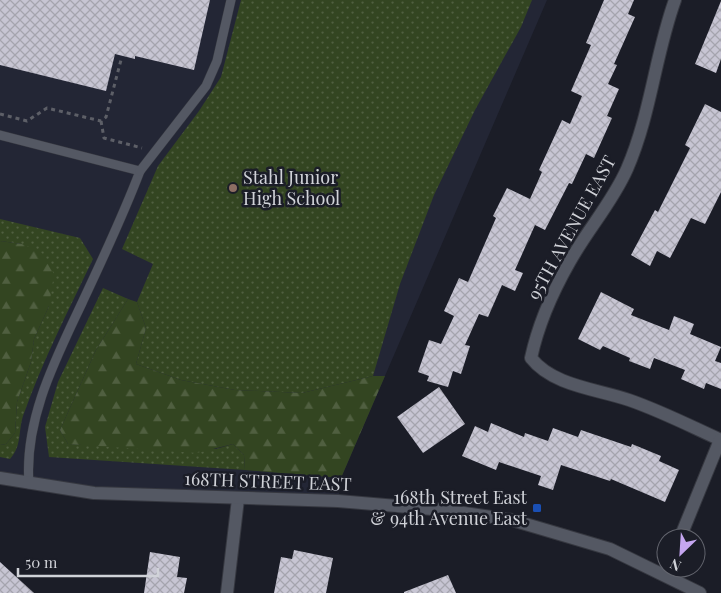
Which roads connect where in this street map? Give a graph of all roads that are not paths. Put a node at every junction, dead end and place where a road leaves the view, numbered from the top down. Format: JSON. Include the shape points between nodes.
{"nodes":[{"id":1,"x":232,"y":0,"type":"edge"},
{"id":2,"x":675,"y":0,"type":"edge"},
{"id":3,"x":0,"y":135,"type":"edge"},
{"id":4,"x":140,"y":171,"type":"junction"},
{"id":5,"x":721,"y":440,"type":"edge"},
{"id":6,"x":0,"y":478,"type":"edge"},
{"id":7,"x":29,"y":484,"type":"junction"},
{"id":8,"x":238,"y":499,"type":"junction"},
{"id":9,"x":684,"y":528,"type":"edge"},
{"id":10,"x":656,"y":567,"type":"edge"},
{"id":11,"x":677,"y":578,"type":"edge"},
{"id":12,"x":227,"y":593,"type":"edge"},
{"id":13,"x":700,"y":593,"type":"edge"}],
"edges":[{"from":1,"to":4,"type":"lane","via":[[217,61],[206,86]]},
{"from":2,"to":5,"type":"street","name":"95TH AVENUE EAST","via":[[652,95],[627,169],[569,262],[542,320],[531,358],[563,380],[628,400]]},
{"from":3,"to":4,"type":"lane"},
{"from":4,"to":7,"type":"lane","via":[[121,220],[51,371],[27,458]]},
{"from":5,"to":9,"type":"street"},
{"from":6,"to":7,"type":"street","name":"168TH STREET EAST"},
{"from":7,"to":8,"type":"street","name":"168TH STREET EAST","via":[[103,493]]},
{"from":8,"to":10,"type":"street","name":"168TH STREET EAST","via":[[338,501],[444,510],[512,520],[610,549]]},
{"from":8,"to":12,"type":"street"},
{"from":11,"to":13,"type":"street","name":"168TH STREET EAST"}]}
